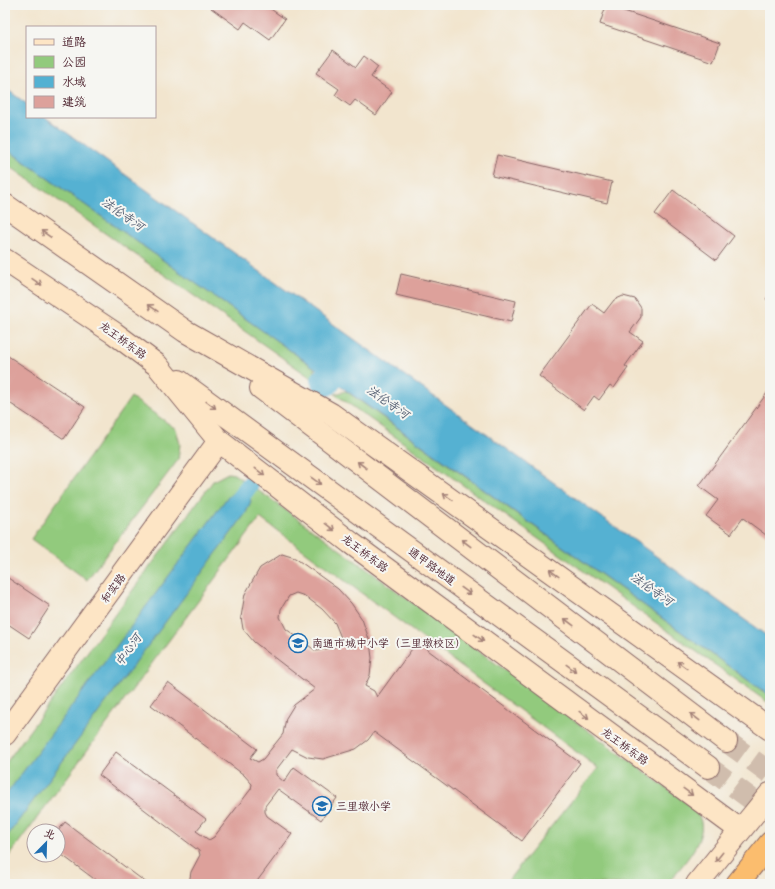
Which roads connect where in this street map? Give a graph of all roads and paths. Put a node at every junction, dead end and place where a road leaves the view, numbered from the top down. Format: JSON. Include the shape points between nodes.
{"nodes":[{"id":1,"x":5,"y":205,"type":"edge"},
{"id":2,"x":5,"y":260,"type":"edge"},
{"id":3,"x":185,"y":331,"type":"junction"},
{"id":4,"x":157,"y":365,"type":"junction"},
{"id":5,"x":219,"y":441,"type":"junction"},
{"id":6,"x":770,"y":729,"type":"edge"},
{"id":7,"x":5,"y":734,"type":"edge"},
{"id":8,"x":726,"y":740,"type":"tunnel mouth"},
{"id":9,"x":708,"y":767,"type":"tunnel mouth"},
{"id":10,"x":770,"y":794,"type":"edge"},
{"id":11,"x":740,"y":830,"type":"junction"},
{"id":12,"x":770,"y":843,"type":"edge"},
{"id":13,"x":697,"y":884,"type":"edge"},
{"id":14,"x":736,"y":884,"type":"edge"}],
"edges":[{"from":3,"to":1,"type":"main road","one_way":true},
{"from":2,"to":4,"type":"main road","name":"龙王桥东路","one_way":true},
{"from":6,"to":3,"type":"main road","one_way":true,"via":[[331,414]]},
{"from":8,"to":3,"type":"main road","one_way":true},
{"from":4,"to":5,"type":"main road","name":"龙王桥东路"},
{"from":4,"to":9,"type":"main road","name":"通甲路地道","one_way":true},
{"from":5,"to":7,"type":"main road","name":"和实路"},
{"from":5,"to":11,"type":"main road","name":"龙王桥东路","one_way":true,"via":[[351,544]]},
{"from":10,"to":11,"type":"main road"},
{"from":11,"to":13,"type":"main road","one_way":true},
{"from":12,"to":14,"type":"highway"}]}
